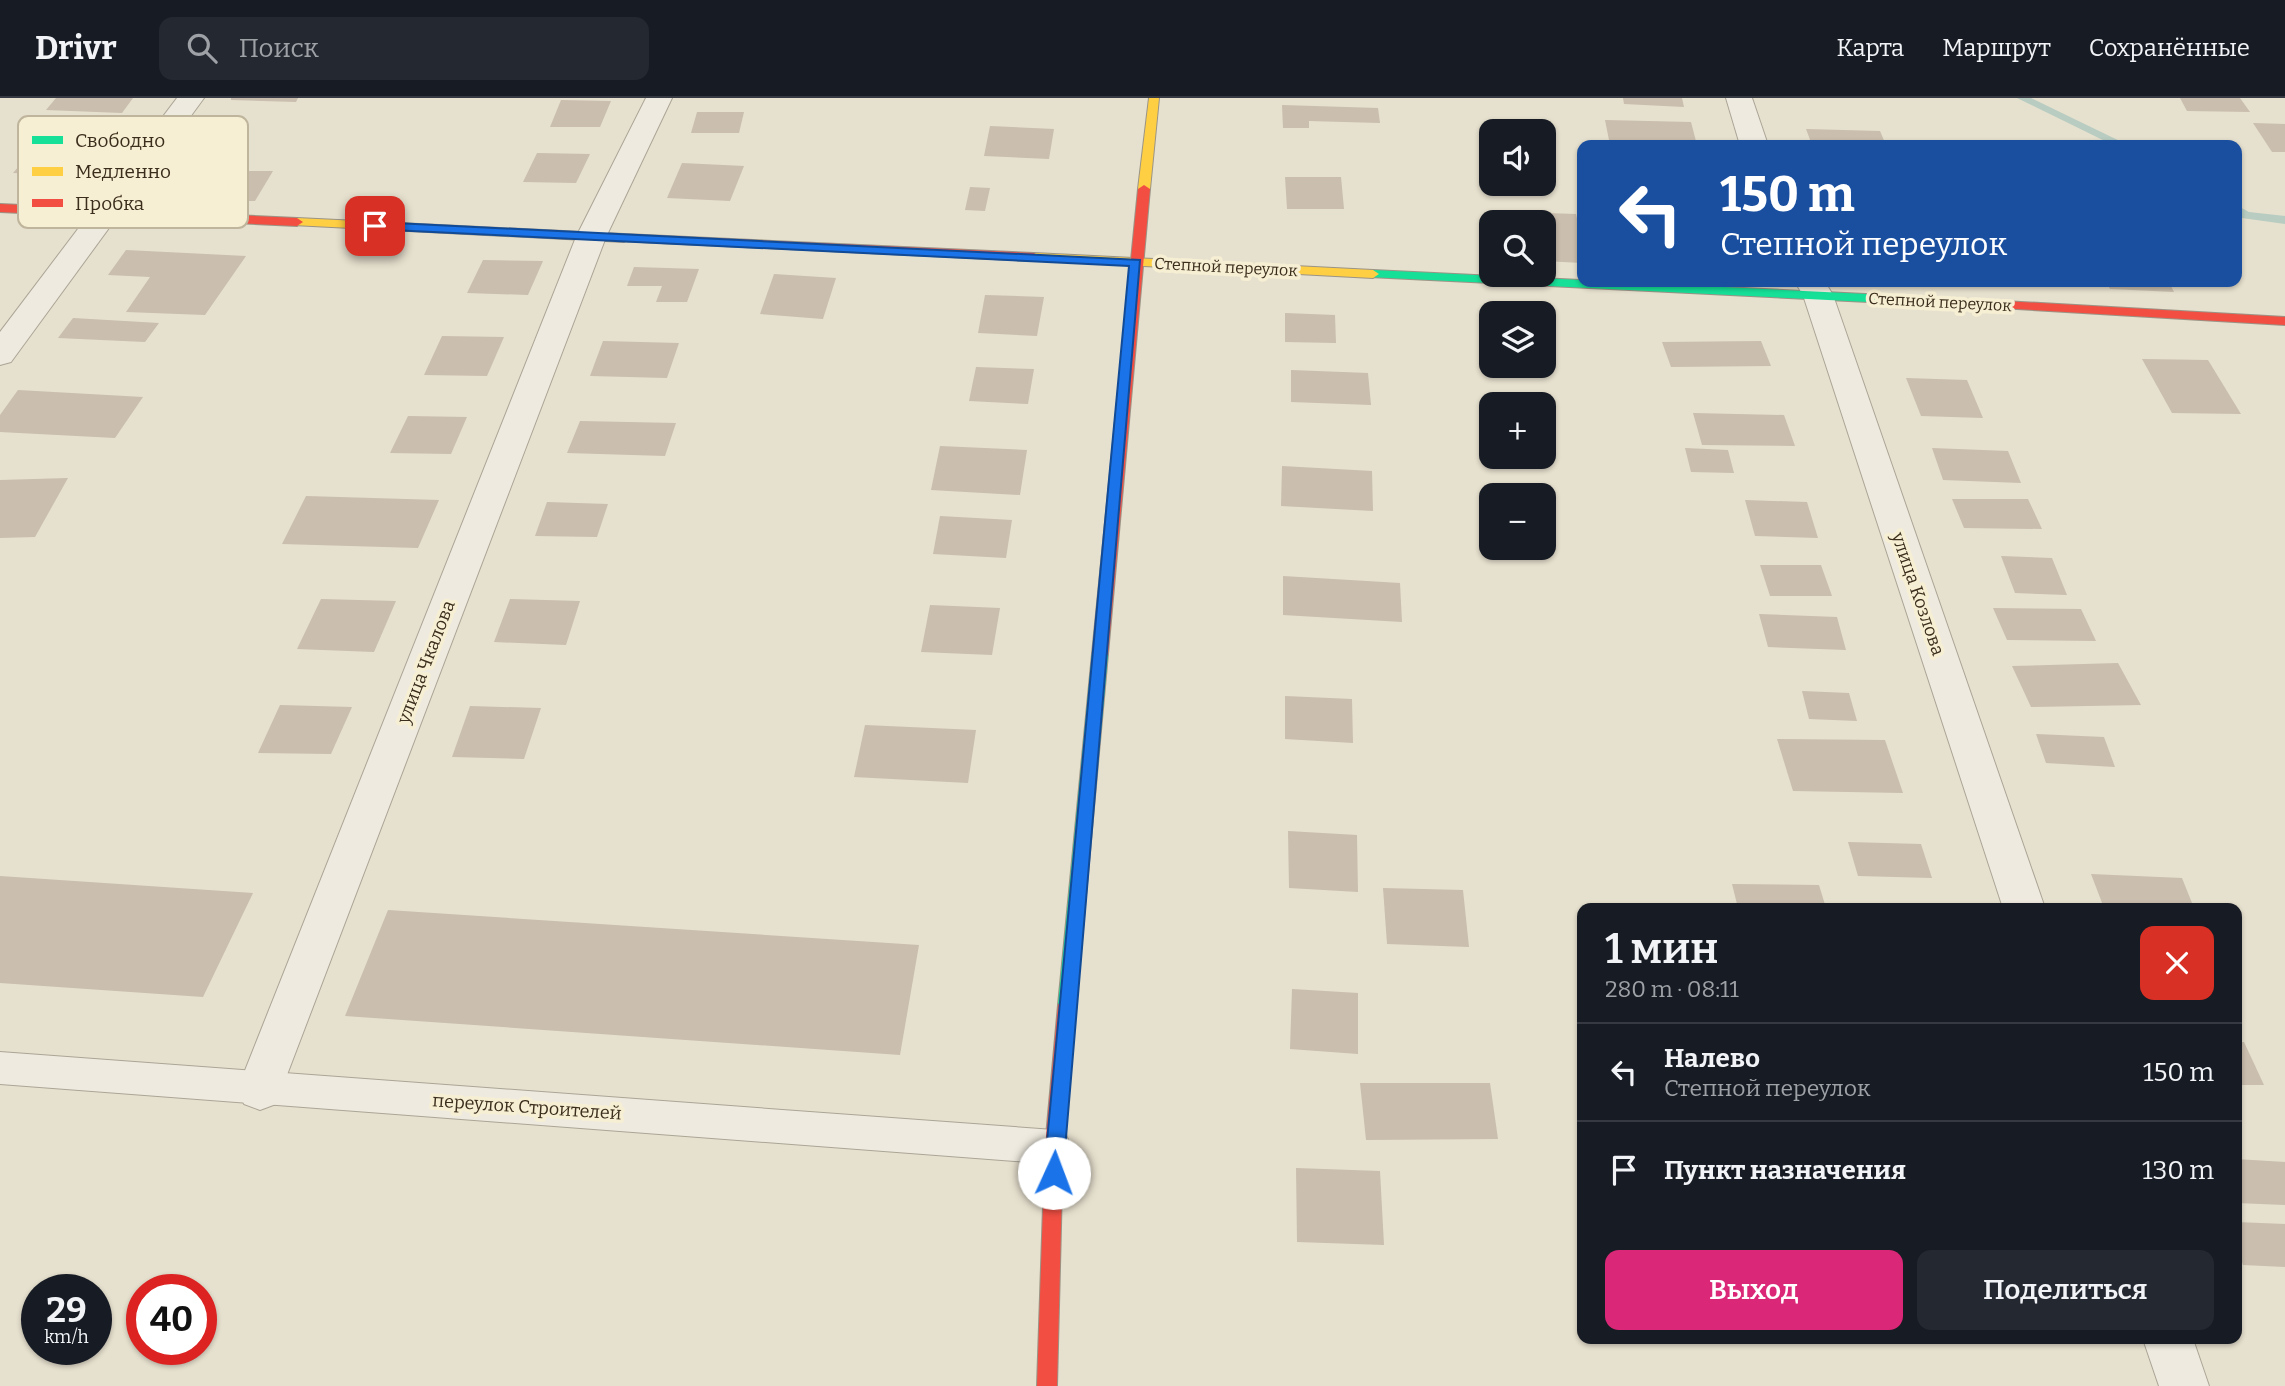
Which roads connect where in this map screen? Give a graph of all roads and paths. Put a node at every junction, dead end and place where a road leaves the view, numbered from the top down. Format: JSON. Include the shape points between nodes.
{"nodes":[{"id":1,"x":191,"y":98,"type":"edge"},
{"id":2,"x":659,"y":98,"type":"edge"},
{"id":3,"x":1154,"y":98,"type":"edge"},
{"id":4,"x":1739,"y":98,"type":"edge"},
{"id":5,"x":178,"y":116,"type":"edge"},
{"id":6,"x":1753,"y":140,"type":"edge"},
{"id":7,"x":0,"y":208,"type":"edge"},
{"id":8,"x":18,"y":209,"type":"edge"},
{"id":9,"x":248,"y":220,"type":"edge"},
{"id":10,"x":94,"y":228,"type":"edge"},
{"id":11,"x":591,"y":236,"type":"junction"},
{"id":12,"x":1136,"y":263,"type":"junction"},
{"id":13,"x":1577,"y":279,"type":"edge"},
{"id":14,"x":1787,"y":287,"type":"edge"},
{"id":15,"x":1814,"y":288,"type":"edge"},
{"id":16,"x":2285,"y":321,"type":"edge"},
{"id":17,"x":0,"y":355,"type":"edge"},
{"id":18,"x":2022,"y":903,"type":"edge"},
{"id":19,"x":0,"y":1068,"type":"edge"},
{"id":20,"x":260,"y":1088,"type":"junction"},
{"id":21,"x":1054,"y":1147,"type":"junction"},
{"id":22,"x":2170,"y":1344,"type":"edge"},
{"id":23,"x":1047,"y":1386,"type":"edge"},
{"id":24,"x":2184,"y":1386,"type":"edge"}],
"edges":[{"from":1,"to":5,"type":"street"},
{"from":2,"to":11,"type":"street","name":"улица Чкалова"},
{"from":3,"to":12,"type":"street"},
{"from":4,"to":6,"type":"street"},
{"from":7,"to":8,"type":"street","name":"Степной переулок"},
{"from":9,"to":11,"type":"street","name":"Степной переулок"},
{"from":10,"to":17,"type":"street"},
{"from":11,"to":12,"type":"street","name":"Степной переулок"},
{"from":11,"to":20,"type":"street","name":"улица Чкалова"},
{"from":12,"to":13,"type":"street","name":"Степной переулок"},
{"from":12,"to":21,"type":"street"},
{"from":14,"to":15,"type":"street","name":"Степной переулок"},
{"from":15,"to":16,"type":"street","name":"Степной переулок"},
{"from":15,"to":18,"type":"street","name":"улица Козлова"},
{"from":19,"to":20,"type":"lane","name":"переулок Строителей"},
{"from":20,"to":21,"type":"lane","name":"переулок Строителей"},
{"from":21,"to":23,"type":"street"},
{"from":22,"to":24,"type":"street"}]}
